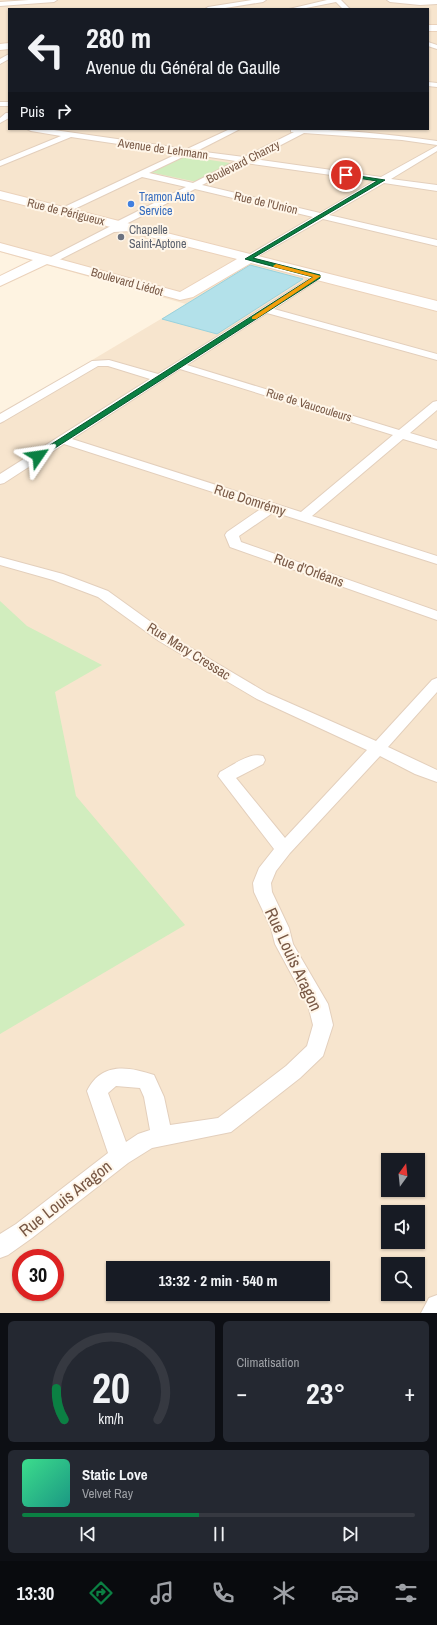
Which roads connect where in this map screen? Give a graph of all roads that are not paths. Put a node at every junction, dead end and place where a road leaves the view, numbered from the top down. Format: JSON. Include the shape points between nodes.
{"nodes":[{"id":1,"x":54,"y":0,"type":"edge"},
{"id":2,"x":263,"y":0,"type":"edge"},
{"id":3,"x":322,"y":0,"type":"edge"},
{"id":4,"x":390,"y":0,"type":"edge"},
{"id":5,"x":334,"y":1,"type":"edge"},
{"id":6,"x":437,"y":2,"type":"edge"},
{"id":7,"x":422,"y":3,"type":"junction"},
{"id":8,"x":0,"y":4,"type":"edge"},
{"id":9,"x":214,"y":8,"type":"edge"},
{"id":10,"x":297,"y":8,"type":"edge"},
{"id":11,"x":345,"y":8,"type":"edge"},
{"id":12,"x":437,"y":8,"type":"edge"},
{"id":13,"x":8,"y":57,"type":"edge"},
{"id":14,"x":1,"y":67,"type":"edge"},
{"id":15,"x":38,"y":130,"type":"edge"},
{"id":16,"x":82,"y":130,"type":"edge"},
{"id":17,"x":234,"y":130,"type":"edge"},
{"id":18,"x":311,"y":130,"type":"edge"},
{"id":19,"x":70,"y":135,"type":"junction"},
{"id":20,"x":437,"y":136,"type":"edge"},
{"id":21,"x":402,"y":138,"type":"junction"},
{"id":22,"x":437,"y":142,"type":"edge"},
{"id":23,"x":437,"y":148,"type":"edge"},
{"id":24,"x":187,"y":152,"type":"junction"},
{"id":25,"x":245,"y":161,"type":"junction"},
{"id":26,"x":0,"y":164,"type":"edge"},
{"id":27,"x":142,"y":174,"type":"junction"},
{"id":28,"x":383,"y":180,"type":"junction"},
{"id":29,"x":195,"y":186,"type":"junction"},
{"id":30,"x":437,"y":188,"type":"edge"},
{"id":31,"x":0,"y":195,"type":"edge"},
{"id":32,"x":63,"y":211,"type":"junction"},
{"id":33,"x":323,"y":216,"type":"junction"},
{"id":34,"x":111,"y":224,"type":"junction"},
{"id":35,"x":141,"y":231,"type":"junction"},
{"id":36,"x":437,"y":243,"type":"edge"},
{"id":37,"x":0,"y":247,"type":"edge"},
{"id":38,"x":46,"y":259,"type":"junction"},
{"id":39,"x":248,"y":259,"type":"junction"},
{"id":40,"x":318,"y":276,"type":"junction"},
{"id":41,"x":0,"y":282,"type":"edge"},
{"id":42,"x":437,"y":300,"type":"edge"},
{"id":43,"x":415,"y":301,"type":"junction"},
{"id":44,"x":437,"y":306,"type":"edge"},
{"id":45,"x":266,"y":310,"type":"junction"},
{"id":46,"x":437,"y":357,"type":"edge"},
{"id":47,"x":180,"y":366,"type":"junction"},
{"id":48,"x":160,"y":378,"type":"junction"},
{"id":49,"x":437,"y":404,"type":"edge"},
{"id":50,"x":0,"y":419,"type":"edge"},
{"id":51,"x":402,"y":434,"type":"junction"},
{"id":52,"x":64,"y":440,"type":"junction"},
{"id":53,"x":437,"y":445,"type":"edge"},
{"id":54,"x":0,"y":480,"type":"edge"},
{"id":55,"x":272,"y":507,"type":"junction"},
{"id":56,"x":303,"y":517,"type":"junction"},
{"id":57,"x":437,"y":560,"type":"edge"},
{"id":58,"x":0,"y":561,"type":"edge"},
{"id":59,"x":437,"y":616,"type":"edge"},
{"id":60,"x":437,"y":683,"type":"edge"},
{"id":61,"x":377,"y":748,"type":"junction"},
{"id":62,"x":257,"y":760,"type":"dead end"},
{"id":63,"x":437,"y":776,"type":"edge"},
{"id":64,"x":284,"y":849,"type":"junction"},
{"id":65,"x":162,"y":1136,"type":"junction"},
{"id":66,"x":120,"y":1156,"type":"junction"},
{"id":67,"x":0,"y":1247,"type":"edge"},
{"id":68,"x":437,"y":1306,"type":"edge"},
{"id":69,"x":433,"y":1313,"type":"edge"}],
"edges":[{"from":1,"to":8,"type":"street"},
{"from":2,"to":9,"type":"street"},
{"from":3,"to":5,"type":"street"},
{"from":4,"to":7,"type":"street"},
{"from":5,"to":10,"type":"street"},
{"from":5,"to":11,"type":"street"},
{"from":6,"to":7,"type":"street"},
{"from":7,"to":12,"type":"street"},
{"from":13,"to":14,"type":"street"},
{"from":15,"to":19,"type":"street","name":"Avenue de Lehmann"},
{"from":16,"to":19,"type":"street"},
{"from":17,"to":24,"type":"street"},
{"from":18,"to":21,"type":"street"},
{"from":18,"to":25,"type":"street","name":"Boulevard Chanzy"},
{"from":19,"to":24,"type":"street","name":"Avenue de Lehmann"},
{"from":19,"to":26,"type":"street"},
{"from":20,"to":21,"type":"street"},
{"from":21,"to":22,"type":"street"},
{"from":23,"to":28,"type":"street"},
{"from":24,"to":25,"type":"street","name":"Avenue de Lehmann"},
{"from":24,"to":27,"type":"street"},
{"from":25,"to":28,"type":"street","name":"Avenue de Lehmann"},
{"from":25,"to":29,"type":"street","name":"Boulevard Chanzy"},
{"from":27,"to":29,"type":"street","name":"Rue de l'Union"},
{"from":27,"to":32,"type":"street"},
{"from":28,"to":30,"type":"street","name":"Avenue de Lehmann"},
{"from":28,"to":33,"type":"street"},
{"from":29,"to":33,"type":"street","name":"Rue de l'Union"},
{"from":29,"to":34,"type":"street","name":"Boulevard Chanzy"},
{"from":31,"to":32,"type":"main road","name":"Rue de Périgueux"},
{"from":32,"to":34,"type":"main road","name":"Rue de Périgueux"},
{"from":33,"to":36,"type":"street","name":"Rue de l'Union"},
{"from":33,"to":39,"type":"street"},
{"from":34,"to":35,"type":"main road","name":"Rue de Périgueux"},
{"from":34,"to":38,"type":"street","name":"Boulevard Chanzy","via":[[106,229]]},
{"from":35,"to":38,"type":"street","name":"Boulevard Chanzy","via":[[112,229]]},
{"from":35,"to":39,"type":"main road","name":"Rue de Périgueux"},
{"from":37,"to":38,"type":"main road","name":"Boulevard Liédot"},
{"from":38,"to":39,"type":"main road","name":"Boulevard Liédot","via":[[180,296],[188,294]]},
{"from":38,"to":41,"type":"main road","name":"Boulevard Chanzy"},
{"from":39,"to":40,"type":"main road","name":"Rue de Périgueux"},
{"from":40,"to":43,"type":"main road","name":"Rue de Périgueux"},
{"from":40,"to":45,"type":"street"},
{"from":42,"to":43,"type":"main road"},
{"from":43,"to":44,"type":"main road","name":"Rue de Périgueux"},
{"from":45,"to":46,"type":"street"},
{"from":45,"to":47,"type":"street"},
{"from":47,"to":48,"type":"street"},
{"from":47,"to":51,"type":"street","name":"Rue de Vaucouleurs"},
{"from":48,"to":50,"type":"street","via":[[109,362],[96,363]]},
{"from":48,"to":52,"type":"street"},
{"from":49,"to":51,"type":"street"},
{"from":51,"to":53,"type":"street","name":"Rue de Vaucouleurs"},
{"from":51,"to":56,"type":"street"},
{"from":52,"to":54,"type":"street"},
{"from":52,"to":55,"type":"street","name":"Rue Domrémy"},
{"from":55,"to":56,"type":"street","name":"Rue Domrémy"},
{"from":55,"to":59,"type":"street","name":"Rue d'Orléans","via":[[232,535],[235,544]]},
{"from":56,"to":57,"type":"street","name":"Rue Domrémy"},
{"from":58,"to":61,"type":"street","name":"Rue Mary Cressac","via":[[58,577],[103,594],[164,638],[262,696]]},
{"from":60,"to":61,"type":"street","name":"Rue Louis Aragon"},
{"from":61,"to":63,"type":"street","name":"Rue Mary Cressac"},
{"from":61,"to":64,"type":"street","name":"Rue Louis Aragon"},
{"from":62,"to":64,"type":"street","via":[[226,776]]},
{"from":64,"to":65,"type":"street","name":"Rue Louis Aragon","via":[[268,868],[262,883],[263,892],[280,928],[284,944],[318,1004],[322,1025],[316,1050],[293,1072],[223,1126]]},
{"from":65,"to":66,"type":"street","name":"Rue Louis Aragon","via":[[146,1141]]},
{"from":65,"to":66,"type":"street","via":[[154,1097],[147,1081],[111,1077],[97,1091]]},
{"from":66,"to":67,"type":"street","name":"Rue Louis Aragon"},
{"from":68,"to":69,"type":"street"}]}
